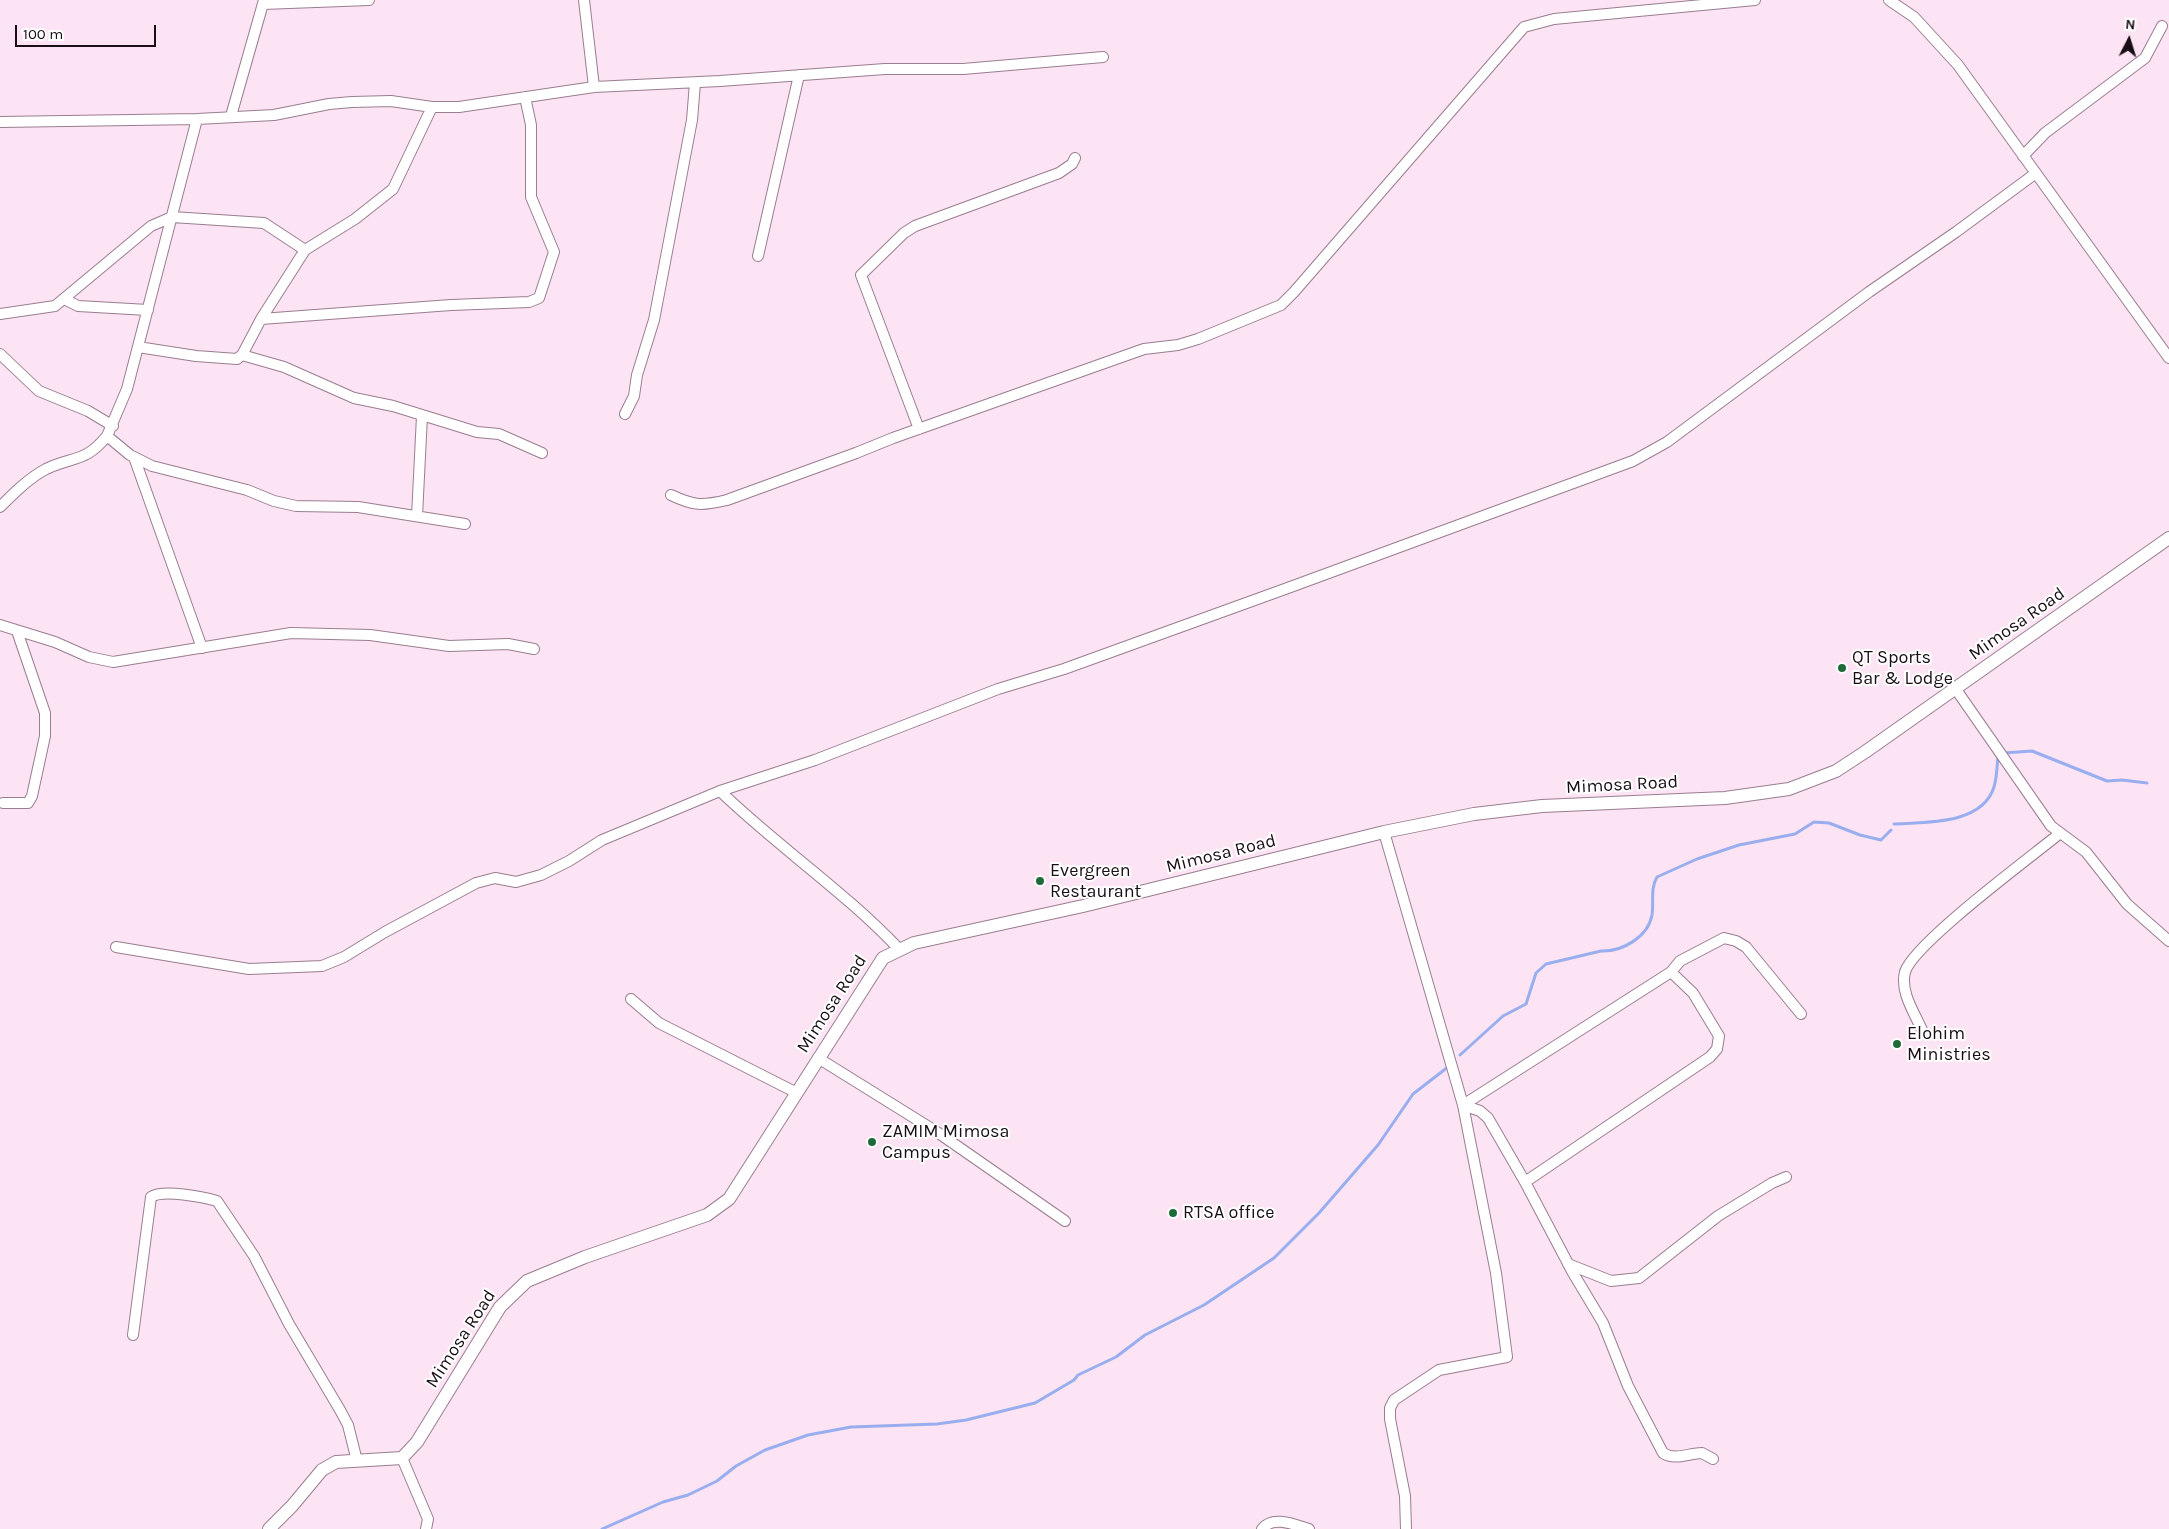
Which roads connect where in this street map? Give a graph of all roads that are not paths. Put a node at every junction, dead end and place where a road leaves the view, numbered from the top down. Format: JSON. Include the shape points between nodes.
{"nodes":[{"id":1,"x":369,"y":0,"type":"edge"},
{"id":2,"x":584,"y":0,"type":"edge"},
{"id":3,"x":1755,"y":0,"type":"edge"},
{"id":4,"x":1889,"y":0,"type":"edge"},
{"id":5,"x":264,"y":2,"type":"edge"},
{"id":6,"x":2162,"y":26,"type":"dead end"},
{"id":7,"x":1103,"y":56,"type":"dead end"},
{"id":8,"x":799,"y":75,"type":"junction"},
{"id":9,"x":695,"y":83,"type":"junction"},
{"id":10,"x":594,"y":87,"type":"junction"},
{"id":11,"x":525,"y":97,"type":"junction"},
{"id":12,"x":432,"y":107,"type":"junction"},
{"id":13,"x":231,"y":116,"type":"junction"},
{"id":14,"x":197,"y":119,"type":"junction"},
{"id":15,"x":0,"y":122,"type":"edge"},
{"id":16,"x":2023,"y":156,"type":"junction"},
{"id":17,"x":1074,"y":158,"type":"dead end"},
{"id":18,"x":2036,"y":173,"type":"junction"},
{"id":19,"x":172,"y":217,"type":"junction"},
{"id":20,"x":305,"y":250,"type":"junction"},
{"id":21,"x":758,"y":256,"type":"dead end"},
{"id":22,"x":64,"y":299,"type":"junction"},
{"id":23,"x":148,"y":310,"type":"junction"},
{"id":24,"x":0,"y":314,"type":"edge"},
{"id":25,"x":260,"y":319,"type":"junction"},
{"id":26,"x":138,"y":347,"type":"junction"},
{"id":27,"x":0,"y":354,"type":"edge"},
{"id":28,"x":242,"y":355,"type":"junction"},
{"id":29,"x":2169,"y":358,"type":"edge"},
{"id":30,"x":625,"y":414,"type":"dead end"},
{"id":31,"x":422,"y":416,"type":"junction"},
{"id":32,"x":113,"y":426,"type":"junction"},
{"id":33,"x":919,"y":429,"type":"junction"},
{"id":34,"x":107,"y":436,"type":"junction"},
{"id":35,"x":542,"y":453,"type":"dead end"},
{"id":36,"x":134,"y":457,"type":"junction"},
{"id":37,"x":670,"y":495,"type":"dead end"},
{"id":38,"x":0,"y":507,"type":"edge"},
{"id":39,"x":417,"y":516,"type":"junction"},
{"id":40,"x":465,"y":524,"type":"dead end"},
{"id":41,"x":2169,"y":538,"type":"edge"},
{"id":42,"x":0,"y":624,"type":"edge"},
{"id":43,"x":17,"y":631,"type":"junction"},
{"id":44,"x":202,"y":648,"type":"junction"},
{"id":45,"x":534,"y":649,"type":"dead end"},
{"id":46,"x":1955,"y":688,"type":"junction"},
{"id":47,"x":720,"y":791,"type":"junction"},
{"id":48,"x":3,"y":804,"type":"dead end"},
{"id":49,"x":1384,"y":832,"type":"junction"},
{"id":50,"x":2059,"y":834,"type":"junction"},
{"id":51,"x":2169,"y":941,"type":"edge"},
{"id":52,"x":116,"y":947,"type":"dead end"},
{"id":53,"x":899,"y":948,"type":"junction"},
{"id":54,"x":1671,"y":972,"type":"junction"},
{"id":55,"x":631,"y":999,"type":"dead end"},
{"id":56,"x":1801,"y":1014,"type":"dead end"},
{"id":57,"x":1922,"y":1030,"type":"dead end"},
{"id":58,"x":818,"y":1058,"type":"junction"},
{"id":59,"x":796,"y":1093,"type":"junction"},
{"id":60,"x":1463,"y":1105,"type":"junction"},
{"id":61,"x":1786,"y":1177,"type":"dead end"},
{"id":62,"x":1525,"y":1182,"type":"junction"},
{"id":63,"x":1064,"y":1221,"type":"dead end"},
{"id":64,"x":1568,"y":1264,"type":"junction"},
{"id":65,"x":133,"y":1335,"type":"dead end"},
{"id":66,"x":402,"y":1458,"type":"junction"},
{"id":67,"x":1713,"y":1459,"type":"dead end"},
{"id":68,"x":357,"y":1461,"type":"junction"},
{"id":69,"x":269,"y":1529,"type":"edge"},
{"id":70,"x":426,"y":1529,"type":"edge"},
{"id":71,"x":1262,"y":1529,"type":"edge"},
{"id":72,"x":1309,"y":1529,"type":"edge"},
{"id":73,"x":1406,"y":1529,"type":"edge"}],
"edges":[{"from":1,"to":5,"type":"street"},
{"from":2,"to":10,"type":"street"},
{"from":3,"to":33,"type":"street","via":[[1554,19],[1524,27],[1281,305],[1198,339],[1144,349]]},
{"from":4,"to":16,"type":"street","via":[[1914,17],[1935,38]]},
{"from":5,"to":13,"type":"street"},
{"from":6,"to":16,"type":"street","via":[[2145,58],[2045,132]]},
{"from":7,"to":8,"type":"street","via":[[963,69],[885,69]]},
{"from":8,"to":9,"type":"street"},
{"from":8,"to":21,"type":"street"},
{"from":9,"to":10,"type":"street"},
{"from":9,"to":30,"type":"street","via":[[692,120],[654,320],[634,396]]},
{"from":10,"to":11,"type":"street"},
{"from":11,"to":12,"type":"street","via":[[459,107]]},
{"from":11,"to":25,"type":"street","via":[[531,125],[531,197],[554,252],[539,298],[529,302]]},
{"from":12,"to":13,"type":"street","via":[[390,101],[352,102],[274,115]]},
{"from":12,"to":20,"type":"street","via":[[393,189],[355,219]]},
{"from":13,"to":14,"type":"street"},
{"from":14,"to":15,"type":"street"},
{"from":14,"to":19,"type":"street"},
{"from":16,"to":18,"type":"street"},
{"from":17,"to":33,"type":"street","via":[[1067,169],[908,230],[861,275]]},
{"from":18,"to":29,"type":"street"},
{"from":18,"to":47,"type":"street","via":[[1666,442],[1633,461],[1064,669],[998,689],[807,763]]},
{"from":19,"to":20,"type":"street","via":[[264,222]]},
{"from":19,"to":22,"type":"street","via":[[151,226]]},
{"from":19,"to":23,"type":"street"},
{"from":20,"to":25,"type":"street"},
{"from":22,"to":23,"type":"street","via":[[78,306]]},
{"from":22,"to":24,"type":"street","via":[[55,306]]},
{"from":23,"to":26,"type":"street"},
{"from":25,"to":28,"type":"street"},
{"from":26,"to":28,"type":"street","via":[[196,356],[237,359]]},
{"from":26,"to":32,"type":"street"},
{"from":27,"to":32,"type":"street","via":[[39,391],[88,411]]},
{"from":28,"to":31,"type":"street","via":[[284,367],[349,396]]},
{"from":31,"to":35,"type":"street","via":[[477,432],[499,434]]},
{"from":31,"to":39,"type":"street"},
{"from":32,"to":34,"type":"street"},
{"from":33,"to":37,"type":"street","via":[[727,500],[692,505]]},
{"from":34,"to":36,"type":"street"},
{"from":34,"to":38,"type":"street","via":[[84,457],[45,470]]},
{"from":36,"to":39,"type":"street","via":[[152,466],[247,490],[284,504],[358,506]]},
{"from":36,"to":44,"type":"street"},
{"from":39,"to":40,"type":"street"},
{"from":41,"to":46,"type":"street","name":"Mimosa Road"},
{"from":42,"to":43,"type":"street"},
{"from":43,"to":44,"type":"street","via":[[55,642],[89,657],[113,662]]},
{"from":43,"to":48,"type":"street","via":[[42,700],[45,736],[36,782],[28,803]]},
{"from":44,"to":45,"type":"street","via":[[291,633],[333,633],[393,637],[449,646],[508,644]]},
{"from":46,"to":49,"type":"street","name":"Mimosa Road","via":[[1836,771],[1789,789],[1725,798],[1507,808]]},
{"from":46,"to":50,"type":"street","via":[[2030,798]]},
{"from":47,"to":52,"type":"street","via":[[602,840],[541,875],[516,882],[495,878],[476,883],[344,957],[322,966],[249,970]]},
{"from":47,"to":53,"type":"street","via":[[758,828]]},
{"from":49,"to":53,"type":"street","name":"Mimosa Road"},
{"from":49,"to":60,"type":"street"},
{"from":50,"to":51,"type":"street","via":[[2086,852],[2127,904]]},
{"from":50,"to":57,"type":"street","via":[[1943,928],[1909,962],[1905,991]]},
{"from":53,"to":58,"type":"street","name":"Mimosa Road","via":[[883,958]]},
{"from":54,"to":56,"type":"street","via":[[1680,961],[1724,938],[1736,941],[1746,947]]},
{"from":54,"to":60,"type":"street"},
{"from":54,"to":62,"type":"street","via":[[1692,993],[1719,1036],[1717,1048],[1710,1057]]},
{"from":55,"to":59,"type":"street","via":[[659,1023]]},
{"from":58,"to":59,"type":"street","name":"Mimosa Road"},
{"from":58,"to":63,"type":"street","via":[[937,1132]]},
{"from":59,"to":66,"type":"street","name":"Mimosa Road","via":[[729,1200],[707,1215],[541,1274],[513,1293],[488,1324],[417,1442]]},
{"from":60,"to":62,"type":"street","via":[[1480,1111],[1488,1118]]},
{"from":60,"to":73,"type":"street","via":[[1496,1273],[1507,1357],[1440,1370],[1394,1400],[1390,1419],[1405,1496]]},
{"from":61,"to":64,"type":"street","via":[[1718,1216],[1638,1278],[1611,1281]]},
{"from":62,"to":64,"type":"street"},
{"from":64,"to":67,"type":"street","via":[[1603,1323],[1628,1386],[1663,1454],[1677,1458],[1702,1452]]},
{"from":65,"to":68,"type":"street","via":[[151,1197],[156,1193],[173,1194],[216,1201],[254,1256],[289,1324],[340,1410],[348,1425]]},
{"from":66,"to":68,"type":"street"},
{"from":66,"to":70,"type":"street","via":[[428,1519]]},
{"from":68,"to":69,"type":"street","via":[[336,1462],[322,1470]]},
{"from":71,"to":72,"type":"street","via":[[1274,1522]]}]}
